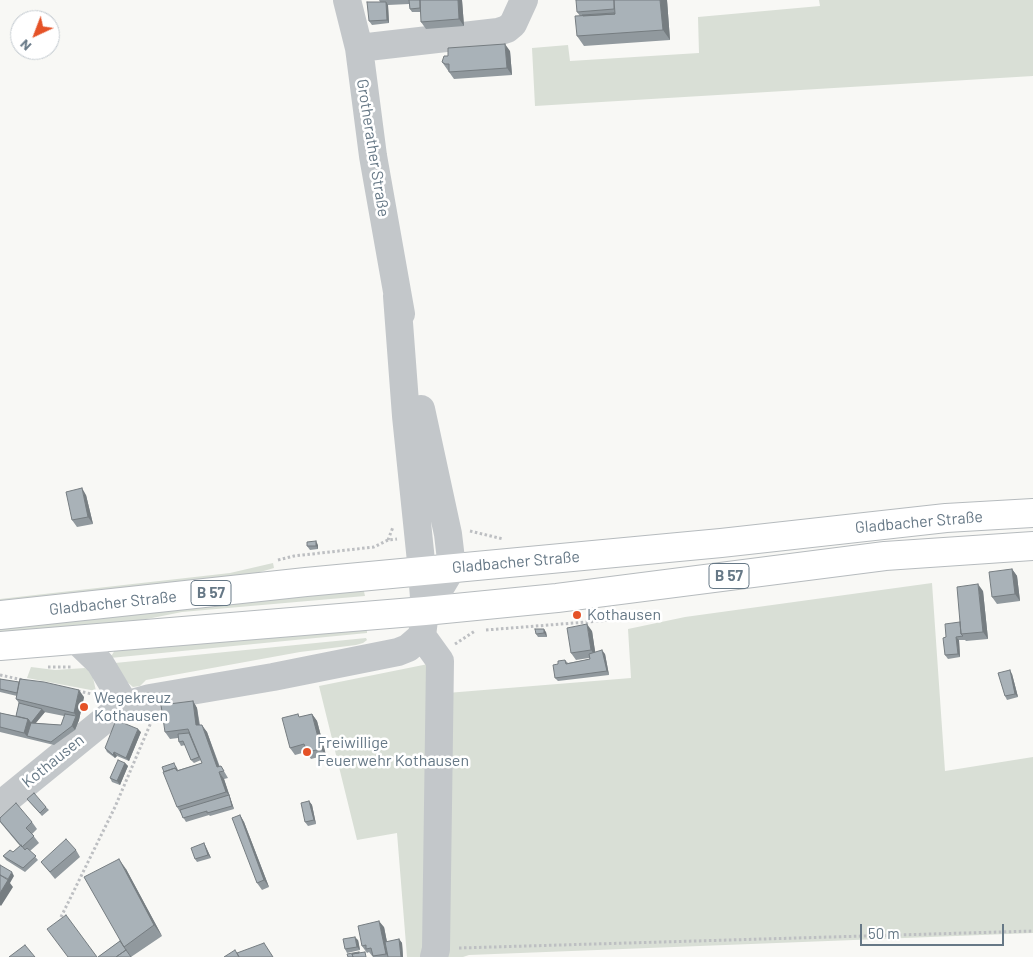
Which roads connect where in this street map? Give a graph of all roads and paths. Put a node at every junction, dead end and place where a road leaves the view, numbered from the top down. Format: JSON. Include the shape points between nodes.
{"nodes":[{"id":1,"x":346,"y":0,"type":"edge"},
{"id":2,"x":524,"y":0,"type":"edge"},
{"id":3,"x":359,"y":48,"type":"junction"},
{"id":4,"x":397,"y":296,"type":"junction"},
{"id":5,"x":1033,"y":512,"type":"edge"},
{"id":6,"x":388,"y":540,"type":"dead end"},
{"id":7,"x":1033,"y":546,"type":"edge"},
{"id":8,"x":374,"y":547,"type":"dead end"},
{"id":9,"x":452,"y":568,"type":"junction"},
{"id":10,"x":422,"y":571,"type":"junction"},
{"id":11,"x":0,"y":615,"type":"edge"},
{"id":12,"x":423,"y":624,"type":"junction"},
{"id":13,"x":76,"y":640,"type":"junction"},
{"id":14,"x":0,"y":646,"type":"edge"},
{"id":15,"x":160,"y":696,"type":"junction"},
{"id":16,"x":125,"y":705,"type":"junction"},
{"id":17,"x":0,"y":805,"type":"edge"},
{"id":18,"x":61,"y":917,"type":"edge"},
{"id":19,"x":1033,"y":931,"type":"edge"},
{"id":20,"x":435,"y":953,"type":"edge"}],
"edges":[{"from":1,"to":3,"type":"street","name":"Grotherather Straße"},
{"from":2,"to":3,"type":"street","via":[[513,24],[498,32]]},
{"from":3,"to":4,"type":"street","name":"Grotherather Straße","via":[[373,156]]},
{"from":4,"to":9,"type":"street","name":"Grotherather Straße"},
{"from":4,"to":10,"type":"street","name":"Grotherather Straße"},
{"from":5,"to":9,"type":"main road","name":"Gladbacher Straße","number":"B 57"},
{"from":6,"to":8,"type":"path"},
{"from":7,"to":12,"type":"main road","name":"Gladbacher Straße","number":"B 57","via":[[885,556],[567,596]]},
{"from":9,"to":10,"type":"main road","name":"Gladbacher Straße","number":"B 57"},
{"from":9,"to":12,"type":"street"},
{"from":10,"to":11,"type":"main road","name":"Gladbacher Straße","number":"B 57"},
{"from":10,"to":12,"type":"street","name":"Grotherather Straße"},
{"from":12,"to":13,"type":"main road","name":"Gladbacher Straße","number":"B 57"},
{"from":12,"to":15,"type":"street","name":"Kothausen","via":[[408,648],[398,652]]},
{"from":12,"to":20,"type":"street","via":[[440,661]]},
{"from":13,"to":14,"type":"main road","name":"Gladbacher Straße","number":"B 57"},
{"from":13,"to":16,"type":"street","via":[[100,663]]},
{"from":15,"to":16,"type":"street","name":"Kothausen"},
{"from":15,"to":18,"type":"path","via":[[115,807]]},
{"from":16,"to":17,"type":"street","name":"Kothausen"},
{"from":19,"to":20,"type":"path"}]}
